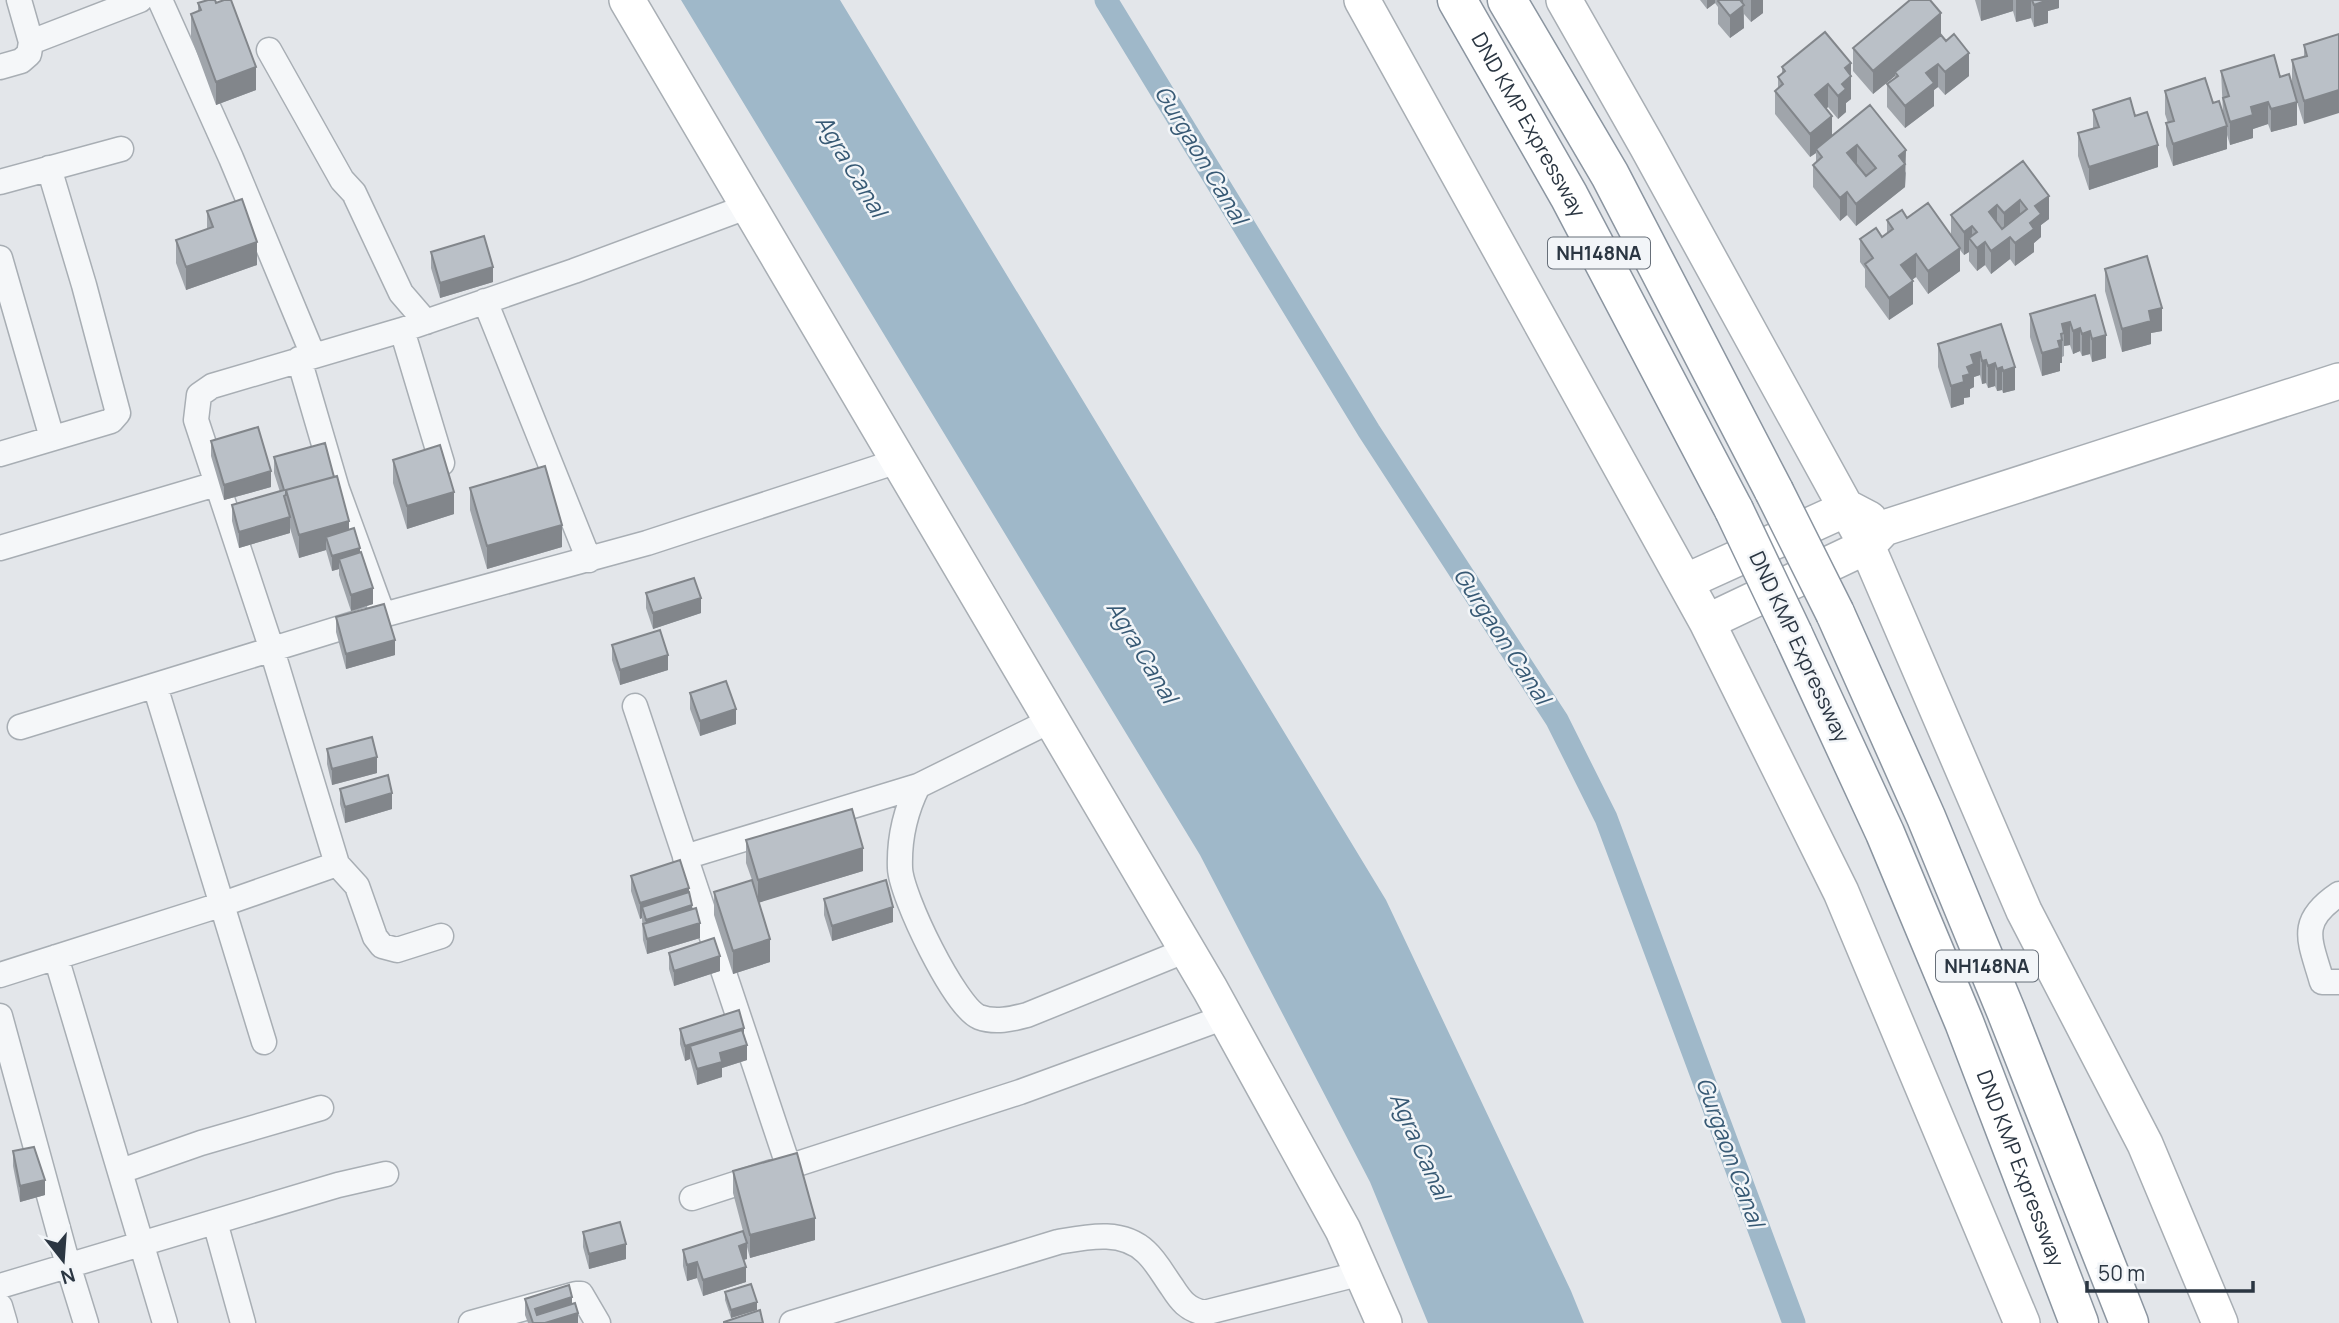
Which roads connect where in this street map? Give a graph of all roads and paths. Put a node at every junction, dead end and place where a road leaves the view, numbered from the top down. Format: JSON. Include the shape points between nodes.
{"nodes":[{"id":1,"x":19,"y":0,"type":"edge"},
{"id":2,"x":140,"y":0,"type":"edge"},
{"id":3,"x":160,"y":0,"type":"edge"},
{"id":4,"x":627,"y":0,"type":"edge"},
{"id":5,"x":1363,"y":0,"type":"edge"},
{"id":6,"x":1457,"y":0,"type":"edge"},
{"id":7,"x":1507,"y":0,"type":"edge"},
{"id":8,"x":1564,"y":0,"type":"edge"},
{"id":9,"x":31,"y":42,"type":"junction"},
{"id":10,"x":269,"y":50,"type":"dead end"},
{"id":11,"x":0,"y":67,"type":"edge"},
{"id":12,"x":121,"y":149,"type":"dead end"},
{"id":13,"x":49,"y":168,"type":"junction"},
{"id":14,"x":0,"y":182,"type":"edge"},
{"id":15,"x":749,"y":206,"type":"junction"},
{"id":16,"x":0,"y":258,"type":"edge"},
{"id":17,"x":485,"y":301,"type":"junction"},
{"id":18,"x":426,"y":322,"type":"junction"},
{"id":19,"x":402,"y":330,"type":"junction"},
{"id":20,"x":306,"y":357,"type":"junction"},
{"id":21,"x":2339,"y":381,"type":"edge"},
{"id":22,"x":52,"y":439,"type":"junction"},
{"id":23,"x":0,"y":454,"type":"edge"},
{"id":24,"x":898,"y":461,"type":"junction"},
{"id":25,"x":442,"y":463,"type":"edge"},
{"id":26,"x":216,"y":484,"type":"junction"},
{"id":27,"x":1848,"y":508,"type":"junction"},
{"id":28,"x":1876,"y":537,"type":"junction"},
{"id":29,"x":0,"y":548,"type":"edge"},
{"id":30,"x":589,"y":560,"type":"junction"},
{"id":31,"x":1685,"y":582,"type":"junction"},
{"id":32,"x":383,"y":615,"type":"junction"},
{"id":33,"x":1707,"y":621,"type":"junction"},
{"id":34,"x":272,"y":650,"type":"junction"},
{"id":35,"x":155,"y":686,"type":"junction"},
{"id":36,"x":635,"y":706,"type":"dead end"},
{"id":37,"x":1052,"y":720,"type":"junction"},
{"id":38,"x":20,"y":727,"type":"dead end"},
{"id":39,"x":918,"y":786,"type":"junction"},
{"id":40,"x":685,"y":858,"type":"junction"},
{"id":41,"x":337,"y":864,"type":"junction"},
{"id":42,"x":2339,"y":894,"type":"edge"},
{"id":43,"x":220,"y":905,"type":"junction"},
{"id":44,"x":441,"y":936,"type":"dead end"},
{"id":45,"x":1187,"y":950,"type":"junction"},
{"id":46,"x":56,"y":957,"type":"junction"},
{"id":47,"x":0,"y":975,"type":"edge"},
{"id":48,"x":2339,"y":982,"type":"edge"},
{"id":49,"x":0,"y":1016,"type":"edge"},
{"id":50,"x":1226,"y":1017,"type":"junction"},
{"id":51,"x":264,"y":1042,"type":"dead end"},
{"id":52,"x":321,"y":1108,"type":"dead end"},
{"id":53,"x":789,"y":1168,"type":"junction"},
{"id":54,"x":121,"y":1171,"type":"junction"},
{"id":55,"x":386,"y":1174,"type":"dead end"},
{"id":56,"x":692,"y":1198,"type":"dead end"},
{"id":57,"x":215,"y":1222,"type":"junction"},
{"id":58,"x":142,"y":1243,"type":"junction"},
{"id":59,"x":68,"y":1265,"type":"junction"},
{"id":60,"x":1362,"y":1273,"type":"junction"},
{"id":61,"x":0,"y":1286,"type":"edge"},
{"id":62,"x":0,"y":1306,"type":"edge"},
{"id":63,"x":5,"y":1323,"type":"edge"},
{"id":64,"x":86,"y":1323,"type":"edge"},
{"id":65,"x":164,"y":1323,"type":"edge"},
{"id":66,"x":243,"y":1323,"type":"edge"},
{"id":67,"x":471,"y":1323,"type":"edge"},
{"id":68,"x":598,"y":1323,"type":"edge"},
{"id":69,"x":792,"y":1323,"type":"edge"},
{"id":70,"x":1384,"y":1323,"type":"edge"},
{"id":71,"x":2022,"y":1323,"type":"edge"},
{"id":72,"x":2080,"y":1323,"type":"edge"},
{"id":73,"x":2129,"y":1323,"type":"edge"},
{"id":74,"x":2220,"y":1323,"type":"edge"}],
"edges":[{"from":1,"to":9,"type":"street"},
{"from":2,"to":9,"type":"street"},
{"from":3,"to":20,"type":"street","via":[[231,158]]},
{"from":4,"to":15,"type":"street"},
{"from":5,"to":31,"type":"street"},
{"from":6,"to":72,"type":"highway","name":"DND KMP Expressway","number":"NH148NA","bridge":true,"via":[[1569,196],[1734,510],[1793,634],[1885,832]]},
{"from":7,"to":73,"type":"highway","name":"DND KMP Expressway","number":"NH148NA","bridge":true,"via":[[1610,175],[1835,613],[1926,817]]},
{"from":8,"to":27,"type":"street"},
{"from":9,"to":11,"type":"street","via":[[29,54],[21,61]]},
{"from":10,"to":18,"type":"street","via":[[336,171],[354,193],[401,293]]},
{"from":12,"to":13,"type":"street"},
{"from":13,"to":14,"type":"street"},
{"from":13,"to":22,"type":"street","via":[[118,413],[111,421]]},
{"from":15,"to":17,"type":"street"},
{"from":15,"to":24,"type":"street"},
{"from":16,"to":22,"type":"street"},
{"from":17,"to":18,"type":"street"},
{"from":17,"to":30,"type":"street"},
{"from":18,"to":19,"type":"street"},
{"from":19,"to":20,"type":"street"},
{"from":19,"to":25,"type":"street"},
{"from":20,"to":26,"type":"street","via":[[212,386],[199,395],[196,420]]},
{"from":20,"to":32,"type":"street","via":[[337,489]]},
{"from":21,"to":28,"type":"street"},
{"from":22,"to":23,"type":"street"},
{"from":24,"to":30,"type":"street"},
{"from":24,"to":37,"type":"street"},
{"from":26,"to":29,"type":"street"},
{"from":26,"to":34,"type":"street"},
{"from":27,"to":28,"type":"street"},
{"from":27,"to":31,"type":"street"},
{"from":28,"to":33,"type":"street"},
{"from":28,"to":74,"type":"street","via":[[2024,911],[2145,1144]]},
{"from":30,"to":32,"type":"street"},
{"from":31,"to":33,"type":"street"},
{"from":32,"to":34,"type":"street"},
{"from":33,"to":71,"type":"street","via":[[1841,892]]},
{"from":34,"to":35,"type":"street"},
{"from":34,"to":41,"type":"street"},
{"from":35,"to":38,"type":"street"},
{"from":35,"to":43,"type":"street"},
{"from":36,"to":40,"type":"street"},
{"from":37,"to":39,"type":"street"},
{"from":37,"to":45,"type":"street"},
{"from":39,"to":40,"type":"street"},
{"from":39,"to":45,"type":"street","via":[[902,827],[900,870],[921,932],[967,1007],[978,1017],[1001,1020],[1027,1015]]},
{"from":40,"to":53,"type":"street"},
{"from":41,"to":43,"type":"street"},
{"from":41,"to":44,"type":"street","via":[[357,886],[382,946],[397,950]]},
{"from":42,"to":48,"type":"street","via":[[2314,915],[2309,930],[2322,982]]},
{"from":43,"to":46,"type":"street"},
{"from":43,"to":51,"type":"street"},
{"from":45,"to":50,"type":"street"},
{"from":46,"to":47,"type":"street"},
{"from":46,"to":54,"type":"street"},
{"from":49,"to":59,"type":"street"},
{"from":50,"to":53,"type":"street","via":[[1020,1092]]},
{"from":50,"to":60,"type":"street"},
{"from":52,"to":54,"type":"street"},
{"from":53,"to":56,"type":"street"},
{"from":54,"to":58,"type":"street"},
{"from":55,"to":57,"type":"street"},
{"from":57,"to":58,"type":"street"},
{"from":57,"to":66,"type":"street"},
{"from":58,"to":59,"type":"street"},
{"from":58,"to":65,"type":"street"},
{"from":59,"to":61,"type":"street"},
{"from":59,"to":64,"type":"street"},
{"from":60,"to":69,"type":"street","via":[[1204,1314],[1184,1304],[1147,1253],[1133,1242],[1093,1236],[1058,1242]]},
{"from":60,"to":70,"type":"street"},
{"from":62,"to":63,"type":"street"},
{"from":67,"to":68,"type":"street","via":[[581,1294]]}]}
